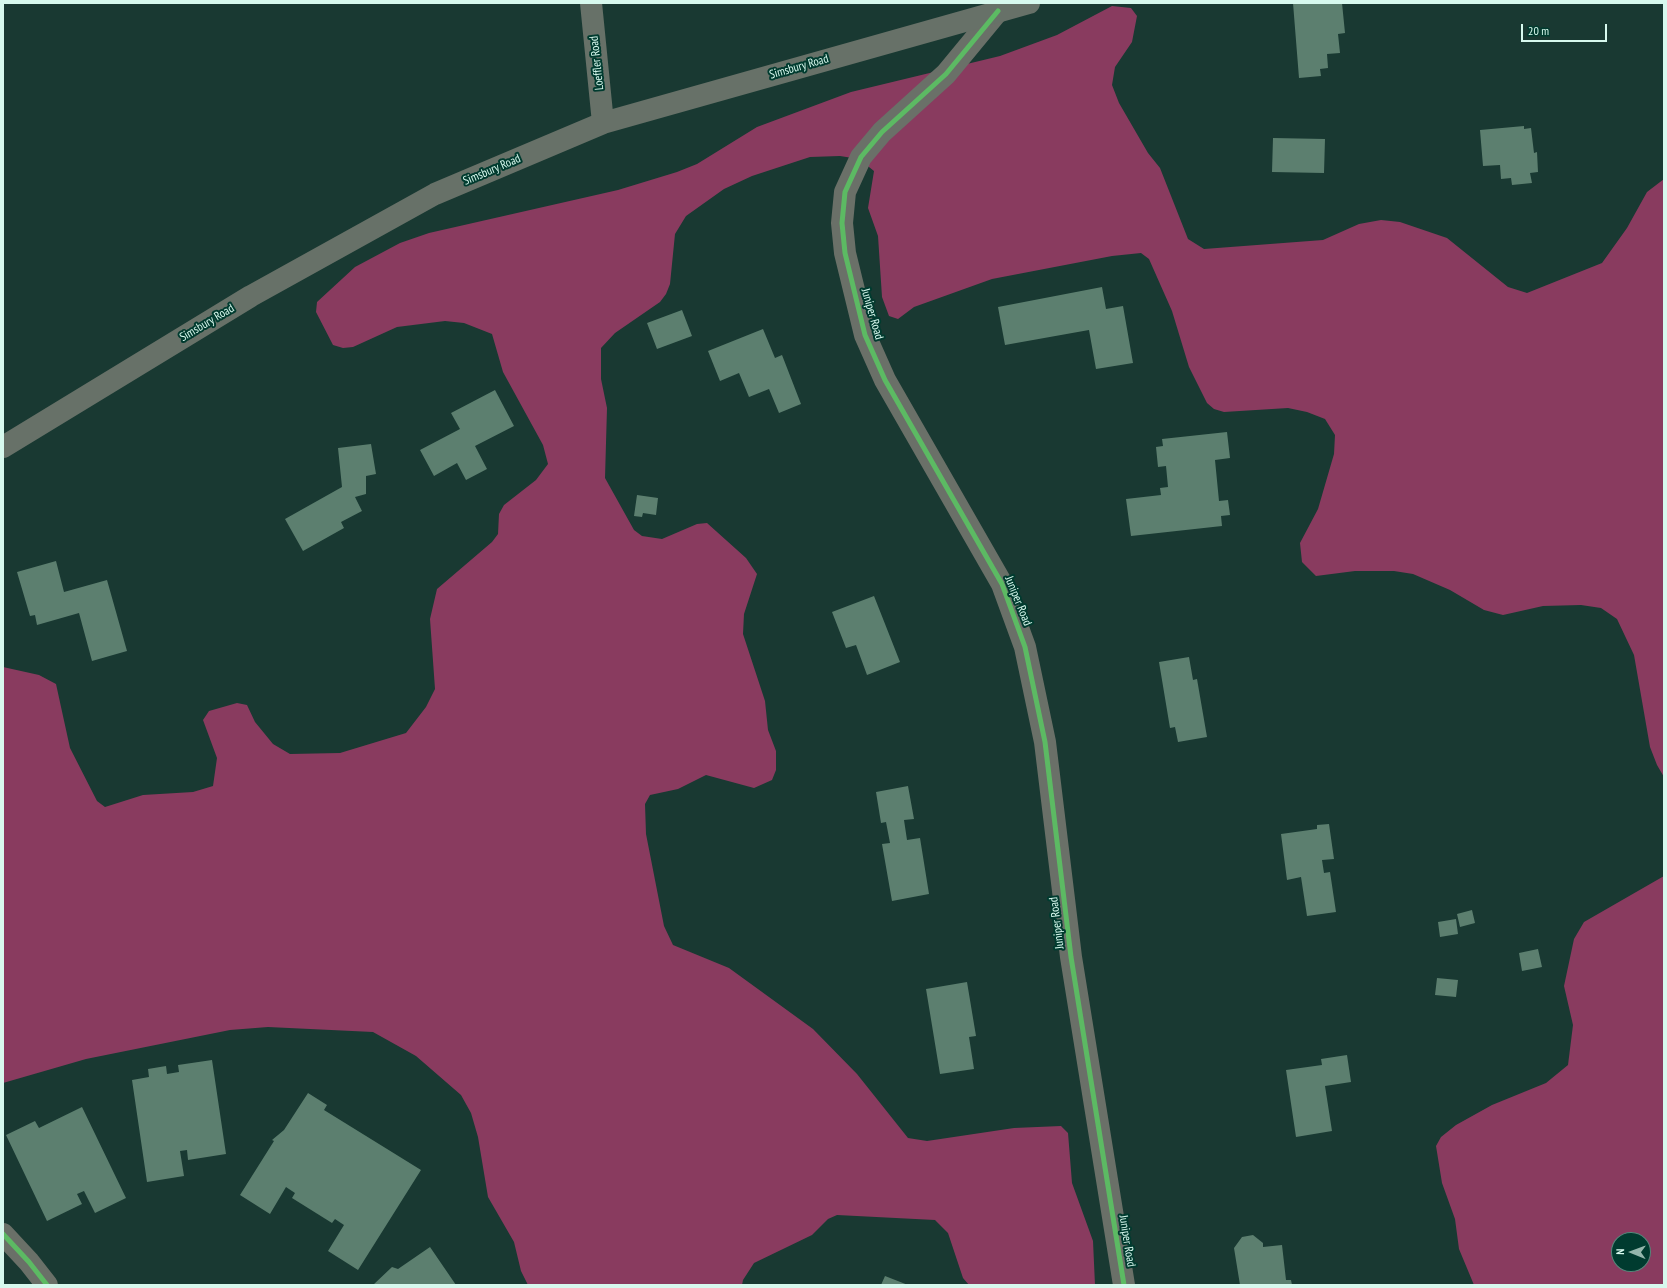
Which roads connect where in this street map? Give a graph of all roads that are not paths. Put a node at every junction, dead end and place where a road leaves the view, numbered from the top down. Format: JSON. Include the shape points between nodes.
{"nodes":[{"id":1,"x":591,"y":3,"type":"edge"},
{"id":2,"x":1029,"y":3,"type":"edge"},
{"id":3,"x":998,"y":11,"type":"junction"},
{"id":4,"x":603,"y":122,"type":"junction"},
{"id":5,"x":3,"y":447,"type":"edge"},
{"id":6,"x":3,"y":1234,"type":"edge"},
{"id":7,"x":47,"y":1285,"type":"edge"},
{"id":8,"x":1124,"y":1285,"type":"edge"}],
"edges":[{"from":1,"to":4,"type":"main road","name":"Loeffler Road"},
{"from":2,"to":3,"type":"main road","name":"Simsbury Road"},
{"from":3,"to":4,"type":"main road","name":"Simsbury Road"},
{"from":3,"to":8,"type":"street","name":"Juniper Road","via":[[946,74],[882,132],[861,157],[845,192],[842,223],[845,253],[865,335],[885,380],[1002,584],[1026,647],[1045,742],[1071,957]]},
{"from":4,"to":5,"type":"main road","name":"Simsbury Road","via":[[436,194],[251,296]]},
{"from":6,"to":7,"type":"street"}]}
